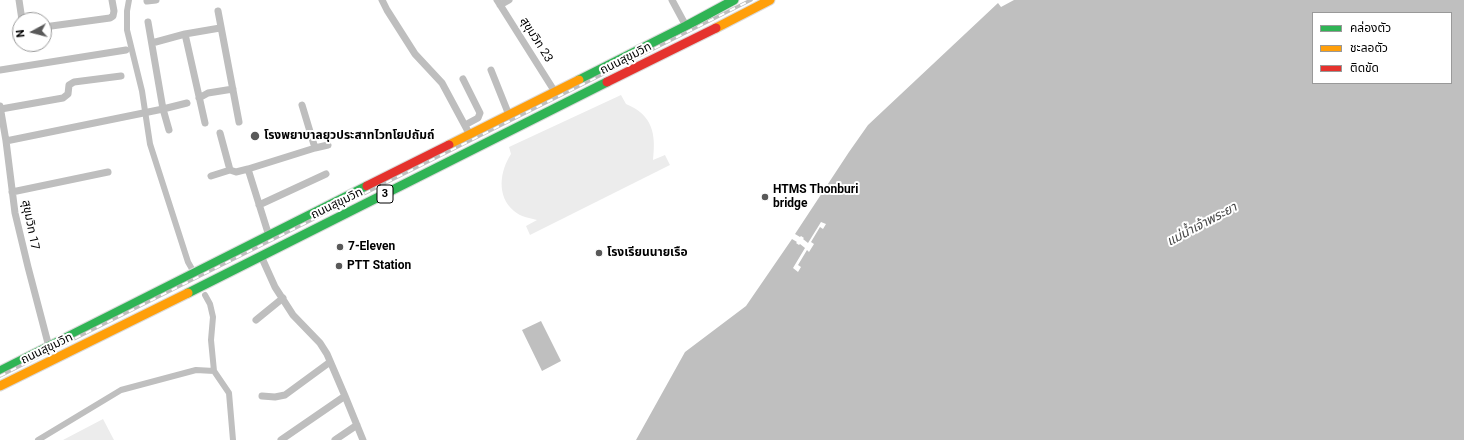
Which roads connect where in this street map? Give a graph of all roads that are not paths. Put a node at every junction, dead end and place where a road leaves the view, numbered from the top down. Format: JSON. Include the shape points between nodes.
{"nodes":[{"id":1,"x":19,"y":0,"type":"edge"},
{"id":2,"x":112,"y":0,"type":"edge"},
{"id":3,"x":156,"y":0,"type":"edge"},
{"id":4,"x":382,"y":0,"type":"edge"},
{"id":5,"x":509,"y":0,"type":"edge"},
{"id":6,"x":672,"y":0,"type":"edge"},
{"id":7,"x":770,"y":0,"type":"edge"},
{"id":8,"x":147,"y":1,"type":"edge"},
{"id":9,"x":499,"y":2,"type":"edge"},
{"id":10,"x":731,"y":2,"type":"edge"},
{"id":11,"x":716,"y":9,"type":"junction"},
{"id":12,"x":218,"y":11,"type":"dead end"},
{"id":13,"x":21,"y":12,"type":"edge"},
{"id":14,"x":741,"y":14,"type":"junction"},
{"id":15,"x":148,"y":22,"type":"dead end"},
{"id":16,"x":52,"y":26,"type":"edge"},
{"id":17,"x":686,"y":26,"type":"junction"},
{"id":18,"x":719,"y":26,"type":"junction"},
{"id":19,"x":220,"y":28,"type":"junction"},
{"id":20,"x":185,"y":34,"type":"junction"},
{"id":21,"x":152,"y":43,"type":"junction"},
{"id":22,"x":126,"y":50,"type":"dead end"},
{"id":23,"x":0,"y":70,"type":"edge"},
{"id":24,"x":491,"y":70,"type":"dead end"},
{"id":25,"x":121,"y":76,"type":"dead end"},
{"id":26,"x":463,"y":79,"type":"dead end"},
{"id":27,"x":233,"y":88,"type":"junction"},
{"id":28,"x":555,"y":92,"type":"junction"},
{"id":29,"x":199,"y":98,"type":"junction"},
{"id":30,"x":187,"y":102,"type":"dead end"},
{"id":31,"x":302,"y":105,"type":"dead end"},
{"id":32,"x":0,"y":106,"type":"edge"},
{"id":33,"x":0,"y":109,"type":"edge"},
{"id":34,"x":163,"y":109,"type":"junction"},
{"id":35,"x":509,"y":115,"type":"junction"},
{"id":36,"x":239,"y":122,"type":"dead end"},
{"id":37,"x":205,"y":123,"type":"dead end"},
{"id":38,"x":465,"y":125,"type":"junction"},
{"id":39,"x":169,"y":130,"type":"dead end"},
{"id":40,"x":220,"y":133,"type":"dead end"},
{"id":41,"x":470,"y":135,"type":"junction"},
{"id":42,"x":4,"y":143,"type":"edge"},
{"id":43,"x":328,"y":145,"type":"dead end"},
{"id":44,"x":315,"y":148,"type":"junction"},
{"id":45,"x":248,"y":169,"type":"junction"},
{"id":46,"x":230,"y":170,"type":"junction"},
{"id":47,"x":108,"y":172,"type":"dead end"},
{"id":48,"x":326,"y":174,"type":"dead end"},
{"id":49,"x":211,"y":176,"type":"dead end"},
{"id":50,"x":12,"y":192,"type":"junction"},
{"id":51,"x":259,"y":205,"type":"junction"},
{"id":52,"x":269,"y":236,"type":"junction"},
{"id":53,"x":261,"y":256,"type":"junction"},
{"id":54,"x":282,"y":298,"type":"junction"},
{"id":55,"x":256,"y":320,"type":"dead end"},
{"id":56,"x":49,"y":347,"type":"junction"},
{"id":57,"x":330,"y":362,"type":"junction"},
{"id":58,"x":0,"y":371,"type":"edge"},
{"id":59,"x":0,"y":386,"type":"edge"},
{"id":60,"x":262,"y":396,"type":"dead end"},
{"id":61,"x":345,"y":396,"type":"junction"},
{"id":62,"x":357,"y":425,"type":"junction"},
{"id":63,"x":281,"y":440,"type":"edge"},
{"id":64,"x":335,"y":440,"type":"edge"},
{"id":65,"x":363,"y":440,"type":"edge"}],
"edges":[{"from":1,"to":13,"type":"street"},
{"from":2,"to":16,"type":"street","via":[[114,11],[110,18]]},
{"from":3,"to":8,"type":"street"},
{"from":4,"to":38,"type":"street","via":[[415,54],[442,83]]},
{"from":5,"to":9,"type":"street"},
{"from":6,"to":17,"type":"street"},
{"from":7,"to":14,"type":"highway","name":"ถนนสุขุมวิท","number":"3"},
{"from":9,"to":28,"type":"street","name":"สุขุมวิท 23"},
{"from":10,"to":11,"type":"highway","name":"ถนนสุขุมวิท","number":"3"},
{"from":10,"to":14,"type":"highway"},
{"from":11,"to":17,"type":"highway","name":"ถนนสุขุมวิท","number":"3"},
{"from":11,"to":18,"type":"highway"},
{"from":12,"to":19,"type":"street"},
{"from":14,"to":18,"type":"highway","name":"ถนนสุขุมวิท","number":"3"},
{"from":15,"to":21,"type":"street"},
{"from":17,"to":28,"type":"highway","name":"ถนนสุขุมวิท","number":"3"},
{"from":18,"to":53,"type":"highway","name":"ถนนสุขุมวิท","number":"3"},
{"from":19,"to":20,"type":"street"},
{"from":19,"to":27,"type":"street"},
{"from":20,"to":21,"type":"street"},
{"from":20,"to":29,"type":"street"},
{"from":21,"to":34,"type":"street"},
{"from":22,"to":23,"type":"street"},
{"from":24,"to":35,"type":"street"},
{"from":25,"to":33,"type":"street","via":[[74,82],[69,85],[66,96]]},
{"from":26,"to":38,"type":"street","via":[[480,114],[478,118]]},
{"from":27,"to":29,"type":"street","via":[[208,93]]},
{"from":27,"to":36,"type":"street"},
{"from":28,"to":35,"type":"highway","name":"ถนนสุขุมวิท","number":"3"},
{"from":29,"to":37,"type":"street"},
{"from":30,"to":34,"type":"street"},
{"from":31,"to":44,"type":"street"},
{"from":32,"to":33,"type":"street","name":"สุขุมวิท 17"},
{"from":33,"to":42,"type":"street","name":"สุขุมวิท 17"},
{"from":34,"to":39,"type":"street"},
{"from":34,"to":42,"type":"street"},
{"from":35,"to":41,"type":"highway","name":"ถนนสุขุมวิท","number":"3"},
{"from":38,"to":41,"type":"street"},
{"from":40,"to":46,"type":"street"},
{"from":41,"to":52,"type":"highway","name":"ถนนสุขุมวิท","number":"3"},
{"from":42,"to":50,"type":"street","name":"สุขุมวิท 17"},
{"from":43,"to":44,"type":"street"},
{"from":44,"to":45,"type":"street"},
{"from":45,"to":46,"type":"street","via":[[236,172]]},
{"from":45,"to":51,"type":"street"},
{"from":46,"to":49,"type":"street"},
{"from":47,"to":50,"type":"street"},
{"from":48,"to":51,"type":"street"},
{"from":50,"to":56,"type":"street","name":"สุขุมวิท 17","via":[[23,248]]},
{"from":51,"to":52,"type":"street"},
{"from":52,"to":56,"type":"highway","name":"ถนนสุขุมวิท","number":"3"},
{"from":53,"to":54,"type":"street"},
{"from":53,"to":59,"type":"highway","name":"ถนนสุขุมวิท","number":"3"},
{"from":54,"to":55,"type":"street"},
{"from":54,"to":57,"type":"street","via":[[293,315],[320,343]]},
{"from":56,"to":58,"type":"highway","name":"ถนนสุขุมวิท","number":"3"},
{"from":57,"to":60,"type":"street","via":[[285,394],[275,397]]},
{"from":57,"to":61,"type":"street"},
{"from":61,"to":62,"type":"street"},
{"from":61,"to":63,"type":"street"},
{"from":62,"to":64,"type":"street"},
{"from":62,"to":65,"type":"street"}]}
